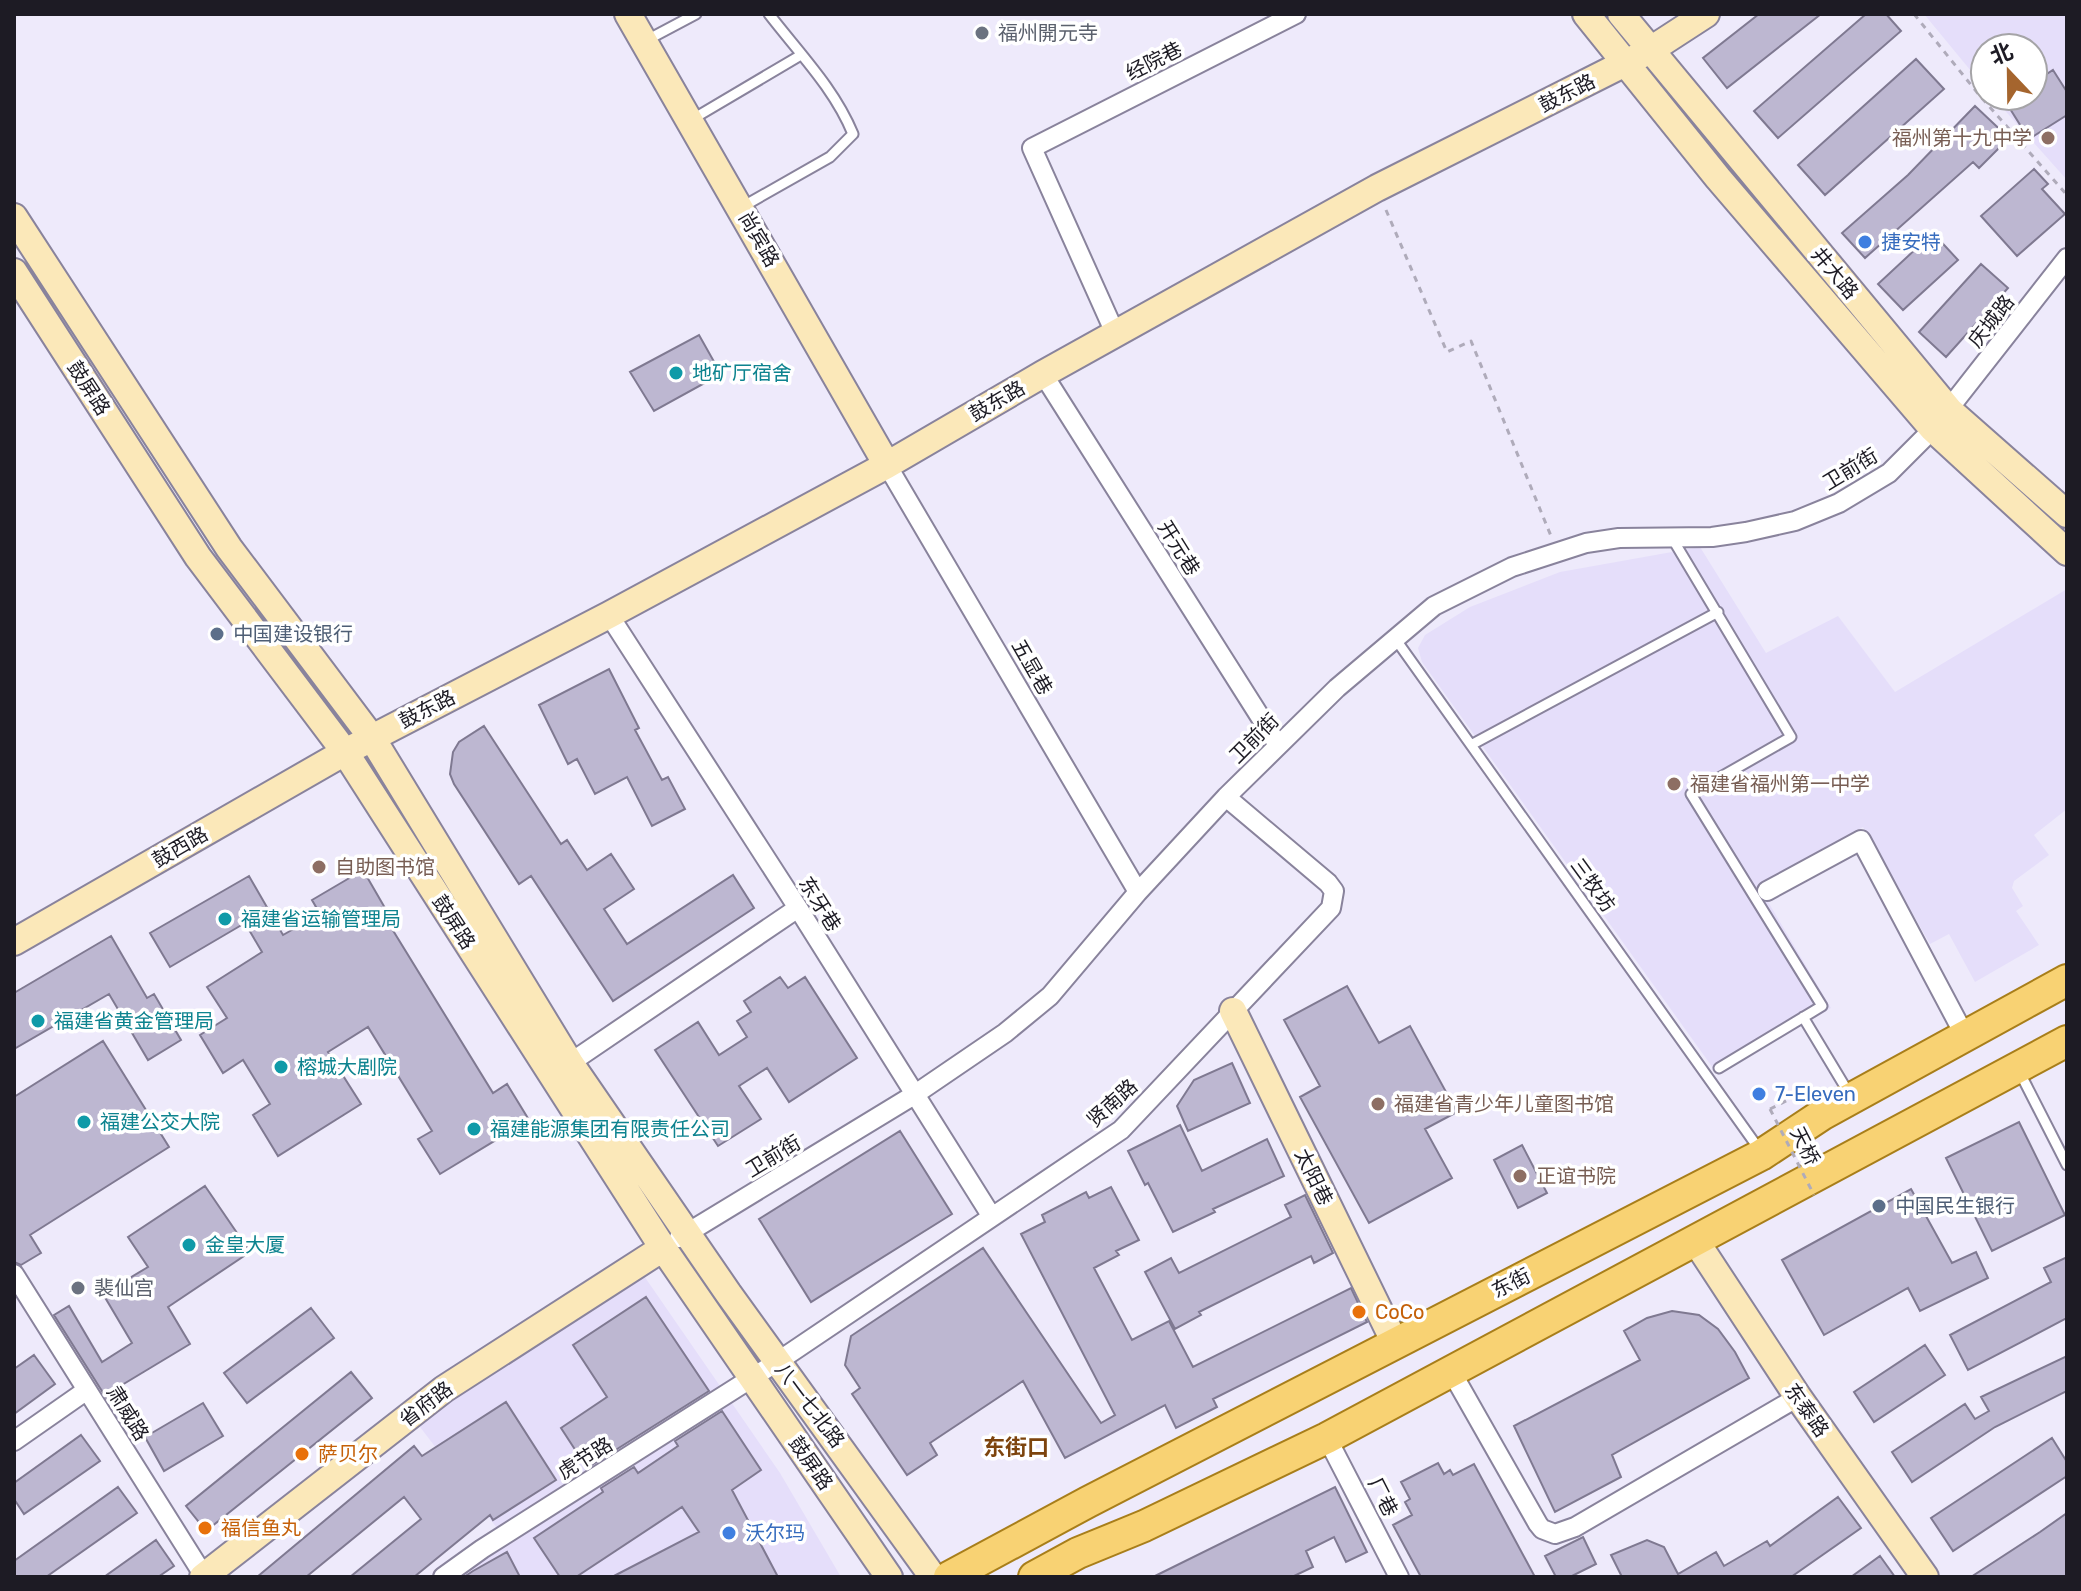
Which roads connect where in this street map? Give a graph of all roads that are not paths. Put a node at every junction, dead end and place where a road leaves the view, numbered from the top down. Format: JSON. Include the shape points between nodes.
{"nodes":[{"id":1,"x":628,"y":14,"type":"edge"},
{"id":2,"x":696,"y":14,"type":"edge"},
{"id":3,"x":769,"y":14,"type":"edge"},
{"id":4,"x":1296,"y":14,"type":"edge"},
{"id":5,"x":1586,"y":14,"type":"edge"},
{"id":6,"x":1621,"y":14,"type":"edge"},
{"id":7,"x":1706,"y":14,"type":"edge"},
{"id":8,"x":644,"y":42,"type":"junction"},
{"id":9,"x":1649,"y":51,"type":"junction"},
{"id":10,"x":801,"y":55,"type":"junction"},
{"id":11,"x":1624,"y":64,"type":"junction"},
{"id":12,"x":689,"y":121,"type":"junction"},
{"id":13,"x":741,"y":207,"type":"junction"},
{"id":14,"x":14,"y":217,"type":"edge"},
{"id":15,"x":2067,"y":258,"type":"edge"},
{"id":16,"x":14,"y":272,"type":"edge"},
{"id":17,"x":1115,"y":333,"type":"junction"},
{"id":18,"x":1043,"y":374,"type":"junction"},
{"id":19,"x":1941,"y":420,"type":"junction"},
{"id":20,"x":887,"y":465,"type":"junction"},
{"id":21,"x":2067,"y":514,"type":"edge"},
{"id":22,"x":1671,"y":536,"type":"junction"},
{"id":23,"x":2067,"y":552,"type":"edge"},
{"id":24,"x":1718,"y":612,"type":"junction"},
{"id":25,"x":609,"y":615,"type":"junction"},
{"id":26,"x":1394,"y":637,"type":"junction"},
{"id":27,"x":372,"y":738,"type":"junction"},
{"id":28,"x":1278,"y":745,"type":"junction"},
{"id":29,"x":1471,"y":745,"type":"junction"},
{"id":30,"x":345,"y":752,"type":"junction"},
{"id":31,"x":1226,"y":797,"type":"junction"},
{"id":32,"x":1767,"y":891,"type":"dead end"},
{"id":33,"x":1138,"y":892,"type":"junction"},
{"id":34,"x":798,"y":908,"type":"junction"},
{"id":35,"x":14,"y":942,"type":"edge"},
{"id":36,"x":2067,"y":980,"type":"edge"},
{"id":37,"x":1233,"y":1011,"type":"junction"},
{"id":38,"x":1803,"y":1017,"type":"junction"},
{"id":39,"x":1965,"y":1036,"type":"junction"},
{"id":40,"x":2067,"y":1041,"type":"edge"},
{"id":41,"x":570,"y":1063,"type":"junction"},
{"id":42,"x":1719,"y":1068,"type":"dead end"},
{"id":43,"x":2017,"y":1068,"type":"junction"},
{"id":44,"x":914,"y":1095,"type":"junction"},
{"id":45,"x":1852,"y":1098,"type":"junction"},
{"id":46,"x":1761,"y":1155,"type":"junction"},
{"id":47,"x":2067,"y":1165,"type":"edge"},
{"id":48,"x":992,"y":1217,"type":"junction"},
{"id":49,"x":686,"y":1232,"type":"junction"},
{"id":50,"x":1695,"y":1240,"type":"junction"},
{"id":51,"x":663,"y":1248,"type":"junction"},
{"id":52,"x":14,"y":1274,"type":"edge"},
{"id":53,"x":1395,"y":1343,"type":"junction"},
{"id":54,"x":777,"y":1362,"type":"junction"},
{"id":55,"x":1451,"y":1371,"type":"junction"},
{"id":56,"x":751,"y":1377,"type":"junction"},
{"id":57,"x":87,"y":1390,"type":"junction"},
{"id":58,"x":1798,"y":1397,"type":"junction"},
{"id":59,"x":1327,"y":1438,"type":"junction"},
{"id":60,"x":14,"y":1441,"type":"edge"},
{"id":61,"x":1078,"y":1553,"type":"junction"},
{"id":62,"x":203,"y":1576,"type":"edge"},
{"id":63,"x":443,"y":1577,"type":"edge"},
{"id":64,"x":889,"y":1577,"type":"edge"},
{"id":65,"x":933,"y":1577,"type":"edge"},
{"id":66,"x":949,"y":1577,"type":"edge"},
{"id":67,"x":1034,"y":1577,"type":"edge"},
{"id":68,"x":1060,"y":1577,"type":"edge"},
{"id":69,"x":1399,"y":1577,"type":"edge"},
{"id":70,"x":1925,"y":1577,"type":"edge"}],
"edges":[{"from":1,"to":8,"type":"street","name":"尚宾路"},
{"from":2,"to":8,"type":"lane"},
{"from":3,"to":10,"type":"lane"},
{"from":4,"to":17,"type":"street","name":"经院巷","via":[[1032,148]]},
{"from":5,"to":11,"type":"street"},
{"from":6,"to":9,"type":"street","name":"井大路"},
{"from":7,"to":9,"type":"street","name":"鼓东路"},
{"from":8,"to":12,"type":"street","name":"尚宾路"},
{"from":9,"to":11,"type":"street","name":"鼓东路"},
{"from":9,"to":19,"type":"street","name":"井大路"},
{"from":10,"to":12,"type":"lane"},
{"from":10,"to":13,"type":"lane","via":[[820,76],[853,134],[830,157]]},
{"from":11,"to":17,"type":"street","name":"鼓东路","via":[[1377,188]]},
{"from":11,"to":19,"type":"street","via":[[1840,324]]},
{"from":12,"to":13,"type":"street","name":"尚宾路"},
{"from":13,"to":20,"type":"street","name":"尚宾路"},
{"from":14,"to":27,"type":"street","name":"鼓屏路","via":[[229,548]]},
{"from":15,"to":19,"type":"street","name":"庆城路"},
{"from":16,"to":30,"type":"street","name":"鼓屏路","via":[[198,557]]},
{"from":17,"to":18,"type":"street","name":"鼓东路"},
{"from":18,"to":20,"type":"street","name":"鼓东路"},
{"from":18,"to":28,"type":"street","name":"开元巷"},
{"from":19,"to":21,"type":"street","name":"井大路"},
{"from":19,"to":22,"type":"street","name":"卫前街","via":[[1889,473],[1839,503],[1795,521],[1746,532]]},
{"from":19,"to":23,"type":"street"},
{"from":20,"to":25,"type":"street","name":"鼓东路"},
{"from":20,"to":33,"type":"street","name":"五显巷"},
{"from":22,"to":24,"type":"lane"},
{"from":22,"to":26,"type":"street","name":"卫前街","via":[[1608,540],[1512,567],[1434,606]]},
{"from":24,"to":29,"type":"lane"},
{"from":24,"to":38,"type":"lane","via":[[1791,737],[1691,794],[1822,1006]]},
{"from":25,"to":27,"type":"street","name":"鼓东路"},
{"from":25,"to":34,"type":"street","name":"东牙巷"},
{"from":26,"to":28,"type":"street","name":"卫前街"},
{"from":26,"to":29,"type":"lane","name":"三牧坊"},
{"from":27,"to":30,"type":"street","name":"鼓东路"},
{"from":27,"to":41,"type":"street","name":"鼓屏路"},
{"from":28,"to":31,"type":"street","name":"卫前街"},
{"from":29,"to":46,"type":"lane","name":"三牧坊"},
{"from":30,"to":35,"type":"street","name":"鼓西路"},
{"from":30,"to":51,"type":"street","name":"鼓屏路"},
{"from":31,"to":33,"type":"street","name":"卫前街"},
{"from":31,"to":37,"type":"street","name":"贤南路","via":[[1334,891],[1331,908]]},
{"from":32,"to":39,"type":"street","via":[[1861,840]]},
{"from":33,"to":44,"type":"street","name":"卫前街","via":[[1050,996]]},
{"from":34,"to":41,"type":"street"},
{"from":34,"to":44,"type":"street","name":"东牙巷"},
{"from":36,"to":39,"type":"main road","name":"东街"},
{"from":37,"to":48,"type":"street","name":"贤南路","via":[[1121,1130]]},
{"from":37,"to":53,"type":"street","name":"太阳巷"},
{"from":38,"to":42,"type":"lane"},
{"from":38,"to":45,"type":"lane"},
{"from":39,"to":45,"type":"main road","name":"东街"},
{"from":40,"to":43,"type":"main road"},
{"from":41,"to":49,"type":"street","name":"鼓屏路"},
{"from":43,"to":47,"type":"lane"},
{"from":43,"to":50,"type":"main road"},
{"from":44,"to":48,"type":"street","name":"东牙巷"},
{"from":44,"to":49,"type":"street","name":"卫前街"},
{"from":45,"to":46,"type":"main road","name":"东街"},
{"from":46,"to":53,"type":"main road","name":"东街"},
{"from":48,"to":54,"type":"street","name":"贤南路"},
{"from":49,"to":51,"type":"street","name":"卫前街"},
{"from":49,"to":54,"type":"street","name":"八一七北路"},
{"from":50,"to":55,"type":"main road"},
{"from":50,"to":58,"type":"street","name":"东泰路"},
{"from":51,"to":56,"type":"street","name":"鼓屏路"},
{"from":51,"to":62,"type":"street","name":"省府路","via":[[444,1389]]},
{"from":52,"to":57,"type":"street","name":"肃威路"},
{"from":53,"to":66,"type":"main road","name":"东街"},
{"from":54,"to":56,"type":"street","name":"贤南路"},
{"from":54,"to":65,"type":"street","name":"八一七北路"},
{"from":55,"to":58,"type":"street","via":[[1538,1524],[1555,1534]]},
{"from":55,"to":59,"type":"main road"},
{"from":56,"to":63,"type":"street","name":"虎节路"},
{"from":56,"to":64,"type":"street","name":"鼓屏路"},
{"from":57,"to":60,"type":"street"},
{"from":57,"to":62,"type":"street","name":"肃威路"},
{"from":58,"to":70,"type":"street","name":"东泰路"},
{"from":59,"to":61,"type":"main road"},
{"from":59,"to":69,"type":"street","name":"厂巷"},
{"from":61,"to":67,"type":"main road"},
{"from":61,"to":68,"type":"main road"}]}
